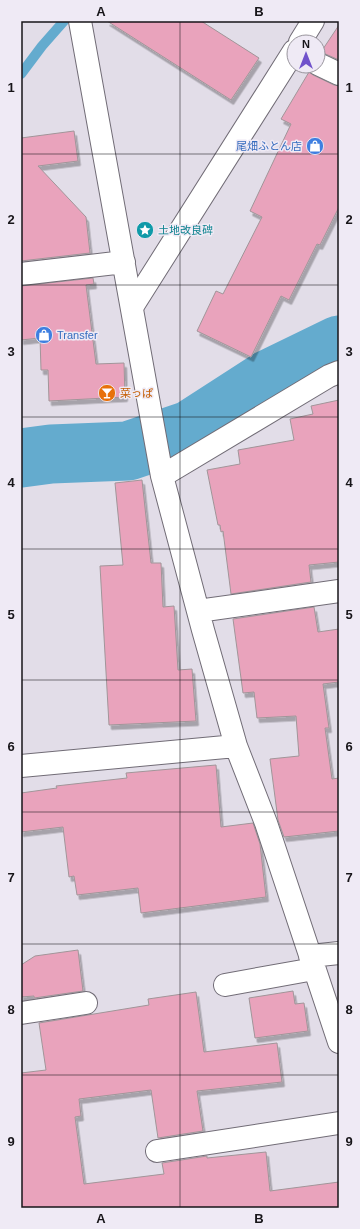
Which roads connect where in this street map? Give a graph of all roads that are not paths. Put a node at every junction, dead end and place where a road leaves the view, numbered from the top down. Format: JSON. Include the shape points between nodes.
{"nodes":[{"id":1,"x":80,"y":21,"type":"edge"},
{"id":2,"x":313,"y":21,"type":"edge"},
{"id":3,"x":305,"y":34,"type":"edge"},
{"id":4,"x":286,"y":65,"type":"edge"},
{"id":5,"x":326,"y":68,"type":"edge"},
{"id":6,"x":339,"y":74,"type":"edge"},
{"id":7,"x":124,"y":262,"type":"junction"},
{"id":8,"x":21,"y":274,"type":"edge"},
{"id":9,"x":132,"y":308,"type":"junction"},
{"id":10,"x":339,"y":372,"type":"edge"},
{"id":11,"x":162,"y":476,"type":"junction"},
{"id":12,"x":339,"y":591,"type":"edge"},
{"id":13,"x":198,"y":611,"type":"junction"},
{"id":14,"x":236,"y":746,"type":"junction"},
{"id":15,"x":21,"y":766,"type":"edge"},
{"id":16,"x":339,"y":952,"type":"edge"},
{"id":17,"x":312,"y":962,"type":"junction"},
{"id":18,"x":225,"y":985,"type":"dead end"},
{"id":19,"x":86,"y":1003,"type":"dead end"},
{"id":20,"x":21,"y":1012,"type":"edge"},
{"id":21,"x":339,"y":1042,"type":"edge"},
{"id":22,"x":339,"y":1123,"type":"edge"},
{"id":23,"x":157,"y":1151,"type":"dead end"}],
"edges":[{"from":1,"to":7,"type":"street"},
{"from":2,"to":3,"type":"street"},
{"from":4,"to":9,"type":"street"},
{"from":5,"to":6,"type":"street"},
{"from":7,"to":8,"type":"street"},
{"from":7,"to":9,"type":"street"},
{"from":9,"to":11,"type":"street"},
{"from":10,"to":11,"type":"street"},
{"from":11,"to":13,"type":"street"},
{"from":12,"to":13,"type":"street"},
{"from":13,"to":14,"type":"street"},
{"from":14,"to":15,"type":"street"},
{"from":14,"to":17,"type":"street","via":[[266,823]]},
{"from":16,"to":17,"type":"street"},
{"from":17,"to":18,"type":"street"},
{"from":17,"to":21,"type":"street"},
{"from":19,"to":20,"type":"street"},
{"from":22,"to":23,"type":"street"}]}
